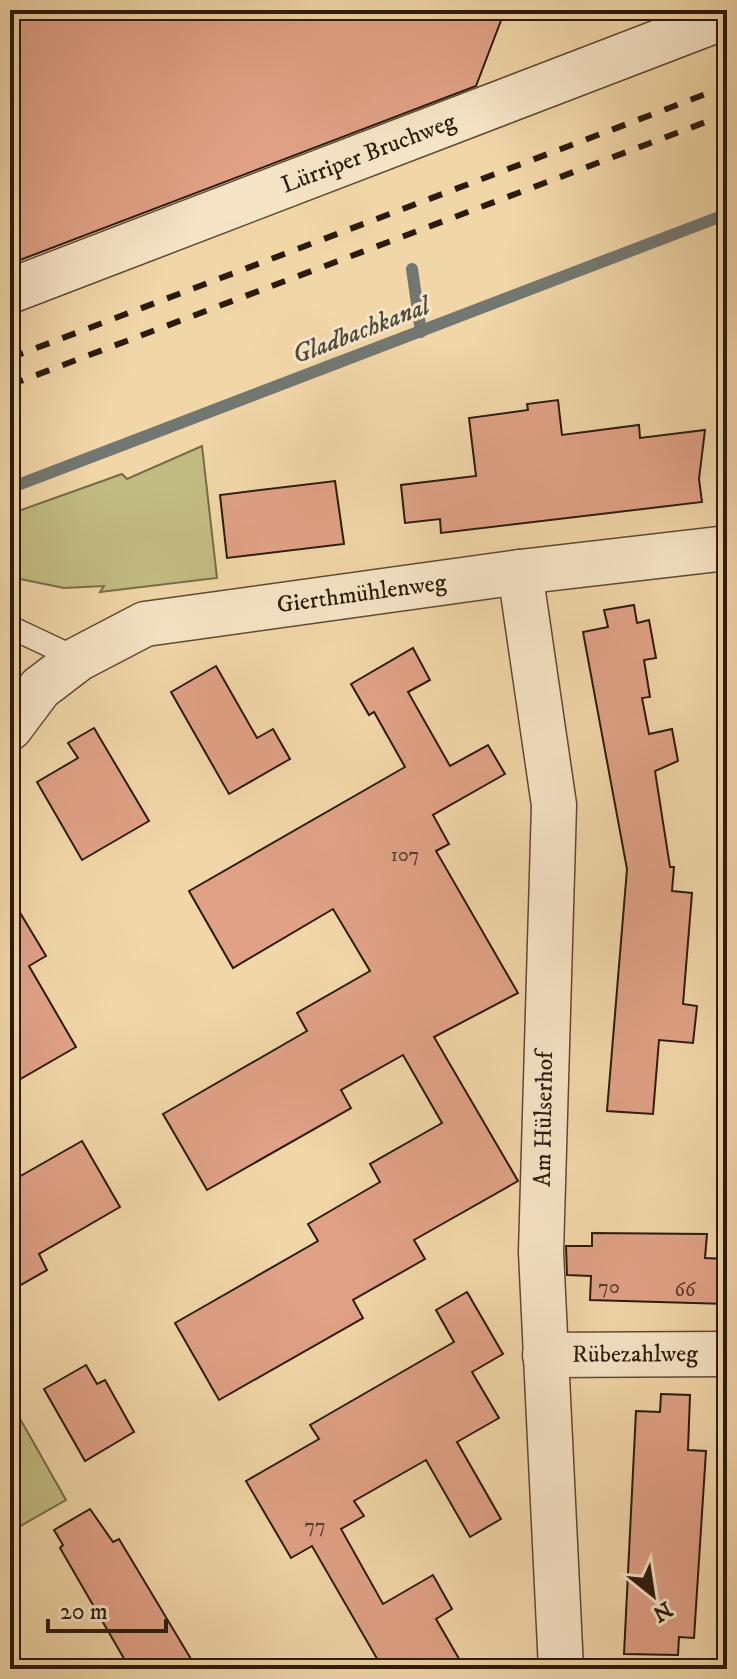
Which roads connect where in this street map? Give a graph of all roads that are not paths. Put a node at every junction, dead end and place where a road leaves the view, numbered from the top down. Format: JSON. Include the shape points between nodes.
{"nodes":[{"id":1,"x":727,"y":16,"type":"edge"},
{"id":2,"x":10,"y":291,"type":"edge"},
{"id":3,"x":727,"y":548,"type":"edge"},
{"id":4,"x":520,"y":572,"type":"junction"},
{"id":5,"x":10,"y":627,"type":"edge"},
{"id":6,"x":78,"y":659,"type":"junction"},
{"id":7,"x":10,"y":728,"type":"edge"},
{"id":8,"x":727,"y":1354,"type":"edge"},
{"id":9,"x":545,"y":1355,"type":"junction"},
{"id":10,"x":561,"y":1669,"type":"edge"}],
"edges":[{"from":1,"to":2,"type":"street","name":"Lürriper Bruchweg"},
{"from":3,"to":4,"type":"street","name":"Gierthmühlenweg"},
{"from":4,"to":6,"type":"street","name":"Gierthmühlenweg","via":[[145,624]]},
{"from":4,"to":9,"type":"street","name":"Am Hülserhof","via":[[554,805],[542,1236]]},
{"from":5,"to":6,"type":"lane"},
{"from":6,"to":7,"type":"street","name":"Gierthmühlenweg","via":[[40,688]]},
{"from":8,"to":9,"type":"street","name":"Rübezahlweg"},
{"from":9,"to":10,"type":"street","name":"Am Hülserhof"}]}
